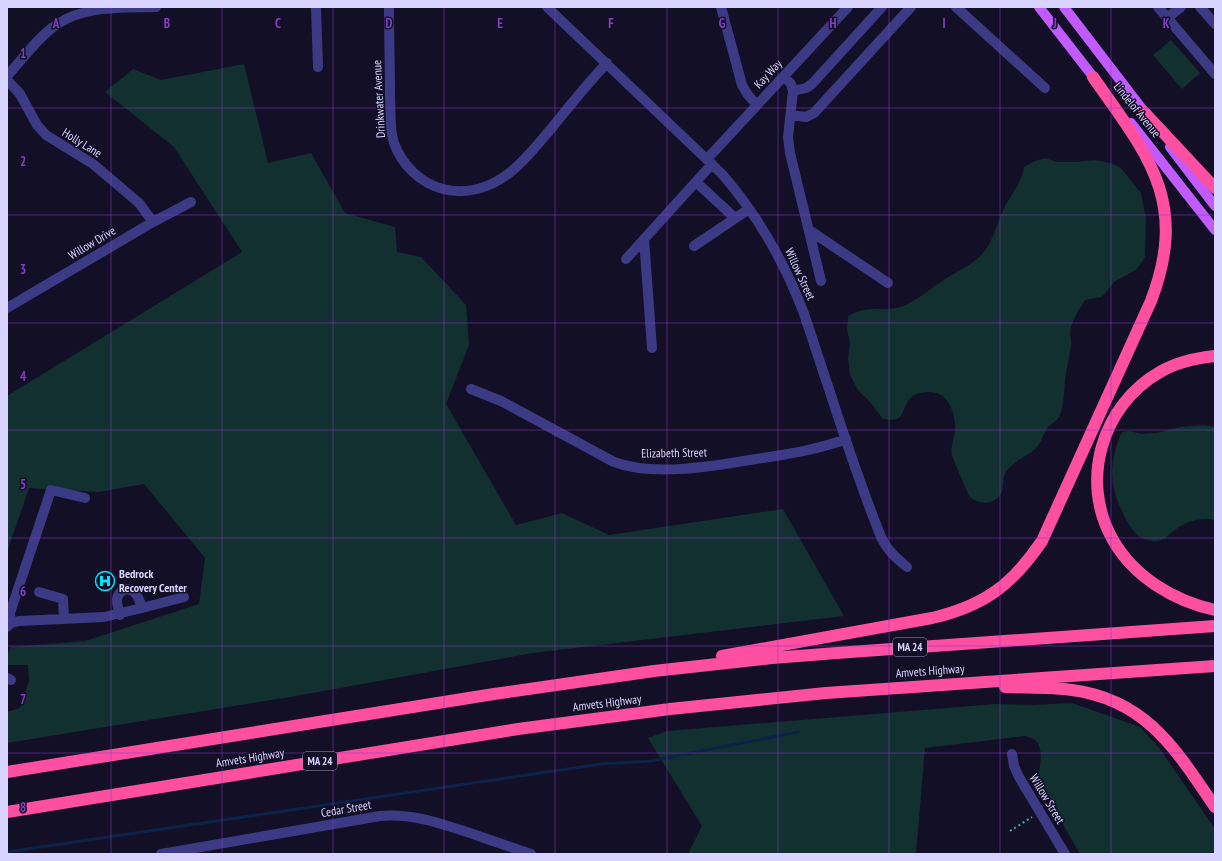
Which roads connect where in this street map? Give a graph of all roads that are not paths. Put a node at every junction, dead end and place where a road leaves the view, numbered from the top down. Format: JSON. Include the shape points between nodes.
{"nodes":[{"id":1,"x":156,"y":7,"type":"edge"},
{"id":2,"x":316,"y":7,"type":"edge"},
{"id":3,"x":389,"y":7,"type":"edge"},
{"id":4,"x":547,"y":7,"type":"edge"},
{"id":5,"x":721,"y":7,"type":"edge"},
{"id":6,"x":848,"y":7,"type":"edge"},
{"id":7,"x":882,"y":7,"type":"edge"},
{"id":8,"x":911,"y":7,"type":"edge"},
{"id":9,"x":956,"y":7,"type":"edge"},
{"id":10,"x":1039,"y":7,"type":"edge"},
{"id":11,"x":1064,"y":7,"type":"edge"},
{"id":12,"x":1158,"y":7,"type":"edge"},
{"id":13,"x":1181,"y":7,"type":"edge"},
{"id":14,"x":1200,"y":7,"type":"edge"},
{"id":15,"x":1168,"y":18,"type":"junction"},
{"id":16,"x":1215,"y":24,"type":"edge"},
{"id":17,"x":606,"y":63,"type":"junction"},
{"id":18,"x":318,"y":67,"type":"dead end"},
{"id":19,"x":1215,"y":74,"type":"edge"},
{"id":20,"x":7,"y":76,"type":"edge"},
{"id":21,"x":784,"y":76,"type":"junction"},
{"id":22,"x":1093,"y":77,"type":"junction"},
{"id":23,"x":7,"y":80,"type":"edge"},
{"id":24,"x":1045,"y":88,"type":"dead end"},
{"id":25,"x":793,"y":91,"type":"junction"},
{"id":26,"x":757,"y":105,"type":"junction"},
{"id":27,"x":1144,"y":112,"type":"junction"},
{"id":28,"x":791,"y":116,"type":"junction"},
{"id":29,"x":710,"y":162,"type":"junction"},
{"id":30,"x":696,"y":182,"type":"junction"},
{"id":31,"x":1215,"y":188,"type":"edge"},
{"id":32,"x":191,"y":202,"type":"dead end"},
{"id":33,"x":1215,"y":206,"type":"edge"},
{"id":34,"x":749,"y":209,"type":"junction"},
{"id":35,"x":735,"y":218,"type":"junction"},
{"id":36,"x":153,"y":222,"type":"junction"},
{"id":37,"x":809,"y":230,"type":"junction"},
{"id":38,"x":1215,"y":230,"type":"edge"},
{"id":39,"x":644,"y":239,"type":"junction"},
{"id":40,"x":694,"y":246,"type":"dead end"},
{"id":41,"x":626,"y":259,"type":"dead end"},
{"id":42,"x":822,"y":281,"type":"dead end"},
{"id":43,"x":888,"y":283,"type":"dead end"},
{"id":44,"x":7,"y":308,"type":"edge"},
{"id":45,"x":652,"y":348,"type":"dead end"},
{"id":46,"x":1215,"y":356,"type":"edge"},
{"id":47,"x":471,"y":389,"type":"dead end"},
{"id":48,"x":846,"y":439,"type":"junction"},
{"id":49,"x":84,"y":498,"type":"dead end"},
{"id":50,"x":907,"y":567,"type":"dead end"},
{"id":51,"x":39,"y":592,"type":"dead end"},
{"id":52,"x":184,"y":596,"type":"dead end"},
{"id":53,"x":142,"y":608,"type":"junction"},
{"id":54,"x":1215,"y":610,"type":"edge"},
{"id":55,"x":120,"y":615,"type":"junction"},
{"id":56,"x":64,"y":619,"type":"junction"},
{"id":57,"x":9,"y":625,"type":"edge"},
{"id":58,"x":1215,"y":626,"type":"edge"},
{"id":59,"x":1215,"y":666,"type":"edge"},
{"id":60,"x":606,"y":678,"type":"junction"},
{"id":61,"x":884,"y":688,"type":"junction"},
{"id":62,"x":1012,"y":754,"type":"dead end"},
{"id":63,"x":7,"y":772,"type":"edge"},
{"id":64,"x":1215,"y":807,"type":"edge"},
{"id":65,"x":7,"y":812,"type":"edge"},
{"id":66,"x":224,"y":843,"type":"junction"},
{"id":67,"x":161,"y":854,"type":"edge"},
{"id":68,"x":226,"y":854,"type":"edge"},
{"id":69,"x":531,"y":854,"type":"edge"},
{"id":70,"x":1065,"y":854,"type":"edge"}],
"edges":[{"from":1,"to":20,"type":"street","via":[[97,10],[64,20],[44,35]]},
{"from":2,"to":18,"type":"street"},
{"from":3,"to":17,"type":"street","name":"Drinkwater Avenue","via":[[391,122],[394,142],[408,167],[418,177],[446,190],[475,190],[496,183],[509,173],[530,154]]},
{"from":4,"to":17,"type":"street","name":"Willow Street"},
{"from":5,"to":26,"type":"street","via":[[742,85]]},
{"from":6,"to":21,"type":"street","name":"Kay Way"},
{"from":7,"to":25,"type":"street","via":[[812,84]]},
{"from":8,"to":28,"type":"street","via":[[814,113],[806,117]]},
{"from":9,"to":24,"type":"street"},
{"from":10,"to":22,"type":"main road","name":"Lindelof Avenue"},
{"from":11,"to":27,"type":"main road","name":"Lindelof Avenue"},
{"from":12,"to":15,"type":"street"},
{"from":13,"to":15,"type":"street"},
{"from":14,"to":16,"type":"street"},
{"from":15,"to":19,"type":"street"},
{"from":17,"to":29,"type":"street","name":"Willow Street"},
{"from":21,"to":25,"type":"street"},
{"from":21,"to":26,"type":"street","name":"Kay Way"},
{"from":22,"to":38,"type":"main road","name":"Lindelof Avenue"},
{"from":22,"to":60,"type":"highway","via":[[1138,140],[1155,172],[1166,218],[1164,258],[1151,301],[1049,527],[1028,561],[1017,573],[982,600],[950,614]]},
{"from":23,"to":36,"type":"street","name":"Holly Lane","via":[[20,94],[46,136],[93,164],[139,203]]},
{"from":25,"to":28,"type":"street"},
{"from":26,"to":29,"type":"street","name":"Kay Way"},
{"from":27,"to":31,"type":"highway"},
{"from":27,"to":33,"type":"main road","name":"Lindelof Avenue"},
{"from":28,"to":37,"type":"street","via":[[789,148]]},
{"from":29,"to":30,"type":"street","name":"Kay Way"},
{"from":29,"to":34,"type":"street","name":"Willow Street"},
{"from":30,"to":35,"type":"street"},
{"from":30,"to":39,"type":"street","name":"Kay Way"},
{"from":32,"to":36,"type":"street","name":"Willow Drive"},
{"from":34,"to":35,"type":"street"},
{"from":34,"to":48,"type":"street","name":"Willow Street","via":[[796,296]]},
{"from":35,"to":40,"type":"street"},
{"from":36,"to":44,"type":"street","name":"Willow Drive"},
{"from":37,"to":42,"type":"street"},
{"from":37,"to":43,"type":"street"},
{"from":39,"to":41,"type":"street","name":"Kay Way"},
{"from":39,"to":45,"type":"street"},
{"from":46,"to":54,"type":"highway","via":[[1176,364],[1140,386],[1128,398],[1108,428],[1102,444],[1098,461],[1098,487],[1100,504],[1110,534],[1135,568],[1174,596]]},
{"from":47,"to":48,"type":"street","name":"Elizabeth Street","via":[[501,400],[609,460],[631,467],[670,468],[723,464],[814,450]]},
{"from":48,"to":50,"type":"street","name":"Willow Street","via":[[881,538],[888,550]]},
{"from":49,"to":57,"type":"street","via":[[51,490],[10,613]]},
{"from":51,"to":56,"type":"street","via":[[63,599]]},
{"from":52,"to":53,"type":"street"},
{"from":53,"to":55,"type":"street"},
{"from":53,"to":55,"type":"street","via":[[136,593],[126,589],[119,593],[116,600]]},
{"from":55,"to":56,"type":"street"},
{"from":56,"to":57,"type":"street","via":[[31,620]]},
{"from":58,"to":60,"type":"highway","name":"Amvets Highway","number":"MA 24","via":[[850,652],[725,663]]},
{"from":59,"to":61,"type":"highway","name":"Amvets Highway","number":"MA 24"},
{"from":60,"to":63,"type":"highway","name":"Amvets Highway","number":"MA 24"},
{"from":61,"to":64,"type":"highway","via":[[1046,688],[1071,689],[1101,696],[1138,714],[1157,729],[1175,749]]},
{"from":61,"to":65,"type":"highway","name":"Amvets Highway","number":"MA 24","via":[[739,701],[551,724]]},
{"from":62,"to":70,"type":"street","name":"Willow Street","via":[[1016,772]]},
{"from":66,"to":67,"type":"street","name":"Cedar Street"},
{"from":66,"to":68,"type":"street"},
{"from":66,"to":69,"type":"street","name":"Cedar Street","via":[[396,815],[437,822]]}]}
